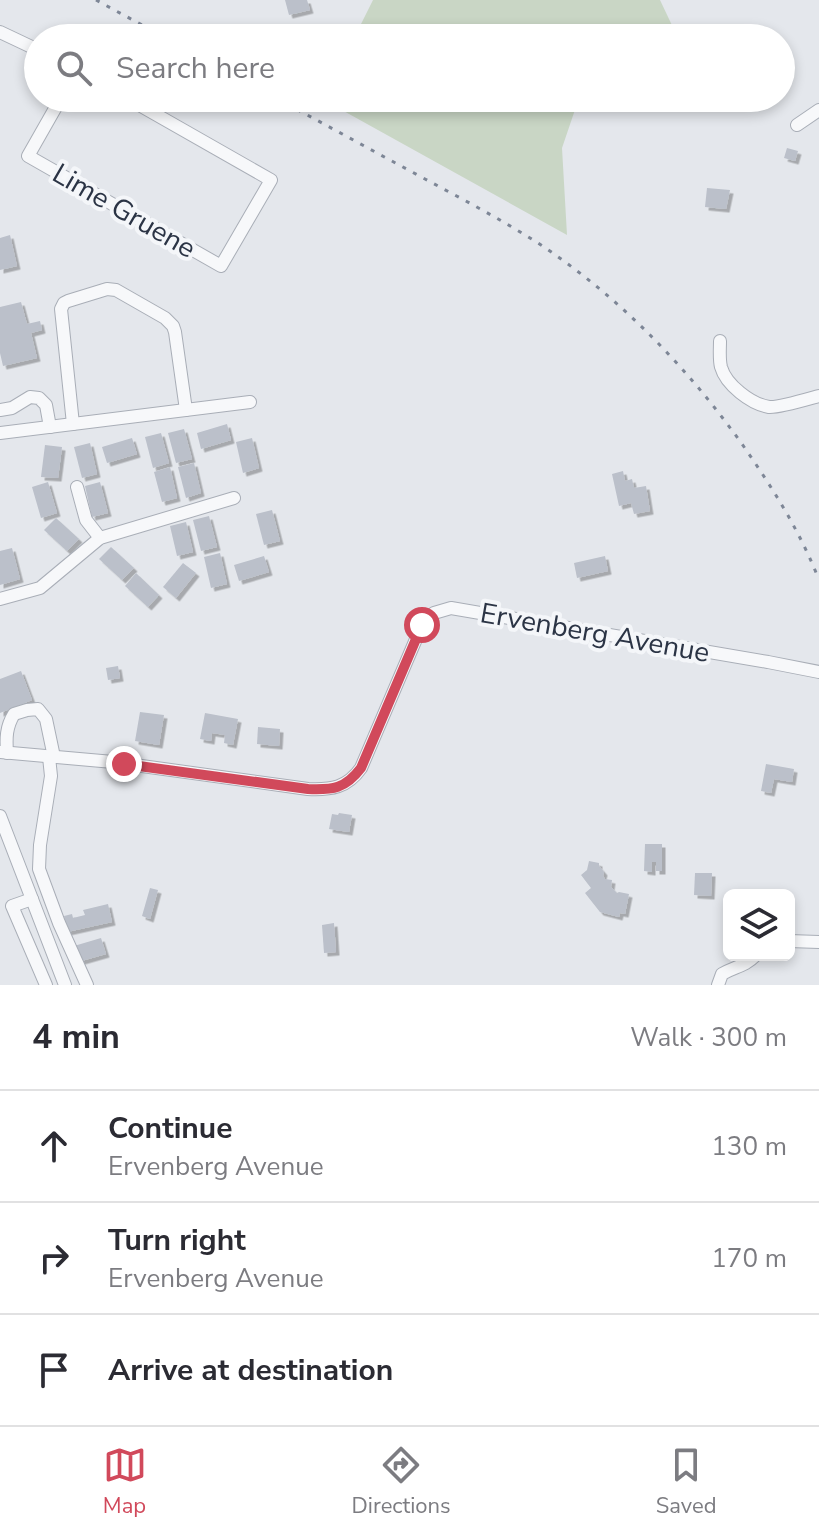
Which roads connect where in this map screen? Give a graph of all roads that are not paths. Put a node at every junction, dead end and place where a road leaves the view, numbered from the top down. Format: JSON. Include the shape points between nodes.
{"nodes":[{"id":1,"x":0,"y":32,"type":"edge"},
{"id":2,"x":24,"y":43,"type":"edge"},
{"id":3,"x":819,"y":110,"type":"edge"},
{"id":4,"x":53,"y":112,"type":"edge"},
{"id":5,"x":152,"y":112,"type":"edge"},
{"id":6,"x":797,"y":125,"type":"dead end"},
{"id":7,"x":720,"y":341,"type":"dead end"},
{"id":8,"x":819,"y":396,"type":"edge"},
{"id":9,"x":250,"y":402,"type":"dead end"},
{"id":10,"x":0,"y":410,"type":"edge"},
{"id":11,"x":186,"y":410,"type":"junction"},
{"id":12,"x":73,"y":424,"type":"junction"},
{"id":13,"x":50,"y":427,"type":"junction"},
{"id":14,"x":0,"y":433,"type":"edge"},
{"id":15,"x":77,"y":487,"type":"dead end"},
{"id":16,"x":234,"y":498,"type":"dead end"},
{"id":17,"x":100,"y":538,"type":"junction"},
{"id":18,"x":0,"y":599,"type":"edge"},
{"id":19,"x":819,"y":672,"type":"edge"},
{"id":20,"x":4,"y":752,"type":"edge"},
{"id":21,"x":52,"y":757,"type":"junction"},
{"id":22,"x":0,"y":816,"type":"edge"},
{"id":23,"x":40,"y":862,"type":"junction"},
{"id":24,"x":20,"y":870,"type":"junction"},
{"id":25,"x":32,"y":899,"type":"junction"},
{"id":26,"x":6,"y":909,"type":"edge"},
{"id":27,"x":795,"y":941,"type":"edge"},
{"id":28,"x":819,"y":942,"type":"edge"},
{"id":29,"x":750,"y":961,"type":"edge"},
{"id":30,"x":46,"y":985,"type":"edge"},
{"id":31,"x":65,"y":985,"type":"edge"},
{"id":32,"x":87,"y":985,"type":"edge"},
{"id":33,"x":718,"y":985,"type":"edge"}],
"edges":[{"from":1,"to":2,"type":"street"},
{"from":3,"to":6,"type":"street"},
{"from":4,"to":5,"type":"street","name":"Lime Gruene","via":[[28,156],[221,266],[271,180]]},
{"from":7,"to":8,"type":"street","via":[[721,367],[740,392],[770,407]]},
{"from":9,"to":11,"type":"street"},
{"from":10,"to":13,"type":"street","via":[[39,398],[46,405]]},
{"from":11,"to":12,"type":"street"},
{"from":11,"to":12,"type":"street","via":[[173,326],[160,313],[107,289],[68,301],[61,309]]},
{"from":12,"to":13,"type":"street"},
{"from":13,"to":14,"type":"street"},
{"from":15,"to":17,"type":"street","via":[[86,520]]},
{"from":16,"to":17,"type":"street"},
{"from":17,"to":18,"type":"street","via":[[40,588]]},
{"from":19,"to":21,"type":"street","name":"Ervenberg Avenue","via":[[451,608],[434,613],[422,625],[361,768],[334,789]]},
{"from":20,"to":21,"type":"street","name":"Ervenberg Avenue"},
{"from":20,"to":21,"type":"street","via":[[14,714],[38,709],[46,719]]},
{"from":21,"to":23,"type":"street"},
{"from":22,"to":24,"type":"street"},
{"from":23,"to":24,"type":"street"},
{"from":23,"to":32,"type":"street","via":[[59,923]]},
{"from":24,"to":25,"type":"street"},
{"from":25,"to":26,"type":"street"},
{"from":25,"to":31,"type":"street"},
{"from":26,"to":30,"type":"street"},
{"from":27,"to":28,"type":"street"},
{"from":29,"to":33,"type":"street","via":[[722,974]]}]}
